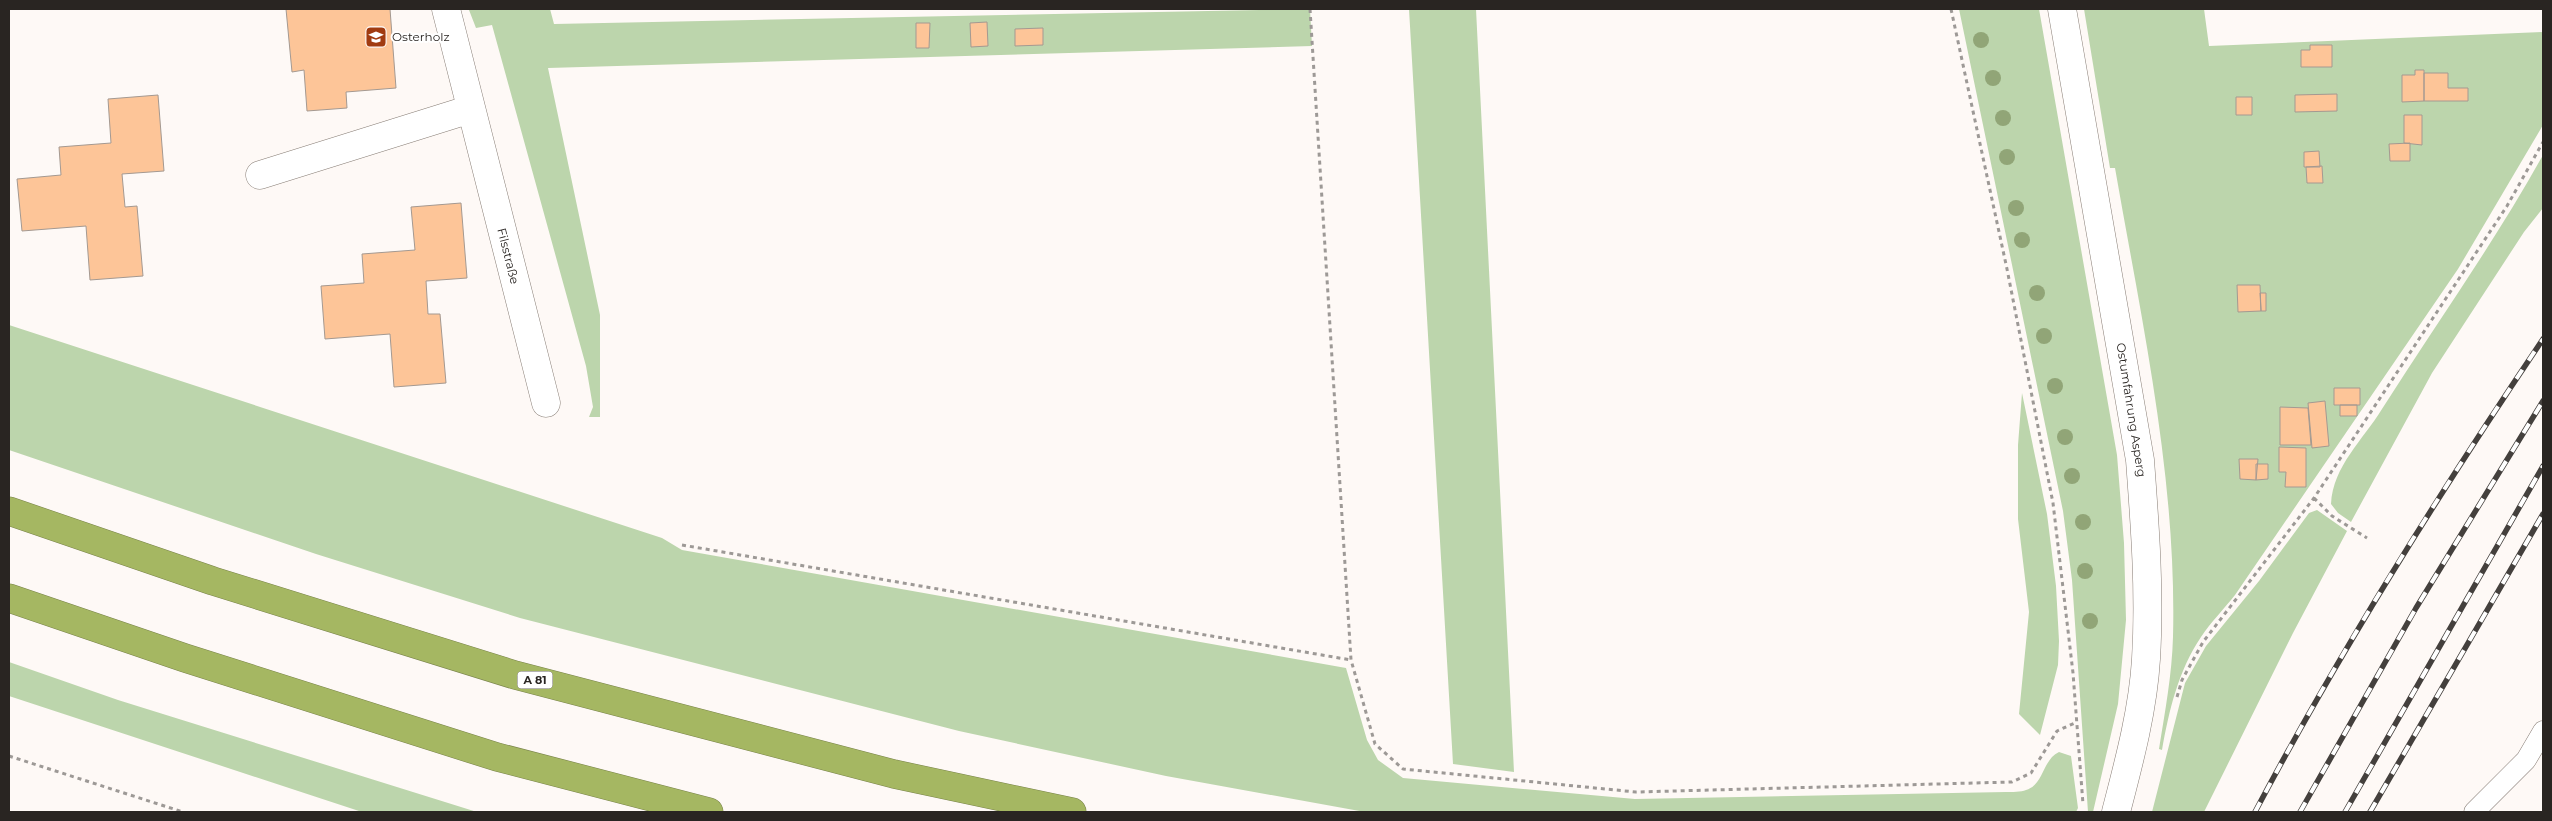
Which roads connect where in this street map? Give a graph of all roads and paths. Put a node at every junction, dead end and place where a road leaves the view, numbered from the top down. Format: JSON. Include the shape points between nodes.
{"nodes":[{"id":1,"x":446,"y":9,"type":"edge"},
{"id":2,"x":1310,"y":9,"type":"edge"},
{"id":3,"x":1951,"y":9,"type":"edge"},
{"id":4,"x":2062,"y":9,"type":"edge"},
{"id":5,"x":471,"y":108,"type":"junction"},
{"id":6,"x":2543,"y":142,"type":"edge"},
{"id":7,"x":260,"y":175,"type":"dead end"},
{"id":8,"x":546,"y":403,"type":"dead end"},
{"id":9,"x":2314,"y":498,"type":"junction"},
{"id":10,"x":9,"y":510,"type":"edge"},
{"id":11,"x":2367,"y":538,"type":"dead end"},
{"id":12,"x":682,"y":544,"type":"dead end"},
{"id":13,"x":9,"y":598,"type":"edge"},
{"id":14,"x":2203,"y":642,"type":"dead end"},
{"id":15,"x":1351,"y":660,"type":"junction"},
{"id":16,"x":2077,"y":722,"type":"junction"},
{"id":17,"x":2543,"y":731,"type":"edge"},
{"id":18,"x":9,"y":756,"type":"edge"},
{"id":19,"x":2535,"y":759,"type":"edge"},
{"id":20,"x":2083,"y":809,"type":"dead end"},
{"id":21,"x":183,"y":812,"type":"edge"},
{"id":22,"x":709,"y":812,"type":"edge"},
{"id":23,"x":1072,"y":812,"type":"edge"},
{"id":24,"x":2116,"y":812,"type":"edge"},
{"id":25,"x":2474,"y":812,"type":"edge"}],
"edges":[{"from":1,"to":5,"type":"street","name":"Filsstraße"},
{"from":2,"to":15,"type":"path"},
{"from":3,"to":16,"type":"path","via":[[2053,503]]},
{"from":4,"to":24,"type":"street","name":"Ostumfahrung Asperg","via":[[2140,460],[2144,510],[2146,660],[2133,749]]},
{"from":5,"to":7,"type":"street"},
{"from":5,"to":8,"type":"street","name":"Filsstraße"},
{"from":6,"to":9,"type":"path","via":[[2507,206]]},
{"from":9,"to":11,"type":"path","via":[[2332,516]]},
{"from":9,"to":14,"type":"path"},
{"from":10,"to":23,"type":"highway","number":"A 81","via":[[213,581],[515,674],[894,774]]},
{"from":12,"to":15,"type":"path"},
{"from":13,"to":22,"type":"highway","via":[[185,658],[498,757]]},
{"from":15,"to":16,"type":"path","via":[[1375,744],[1403,769],[1636,792],[2012,782],[2031,773],[2058,732]]},
{"from":16,"to":20,"type":"path"},
{"from":17,"to":19,"type":"lane"},
{"from":18,"to":21,"type":"path"},
{"from":19,"to":25,"type":"lane"}]}
